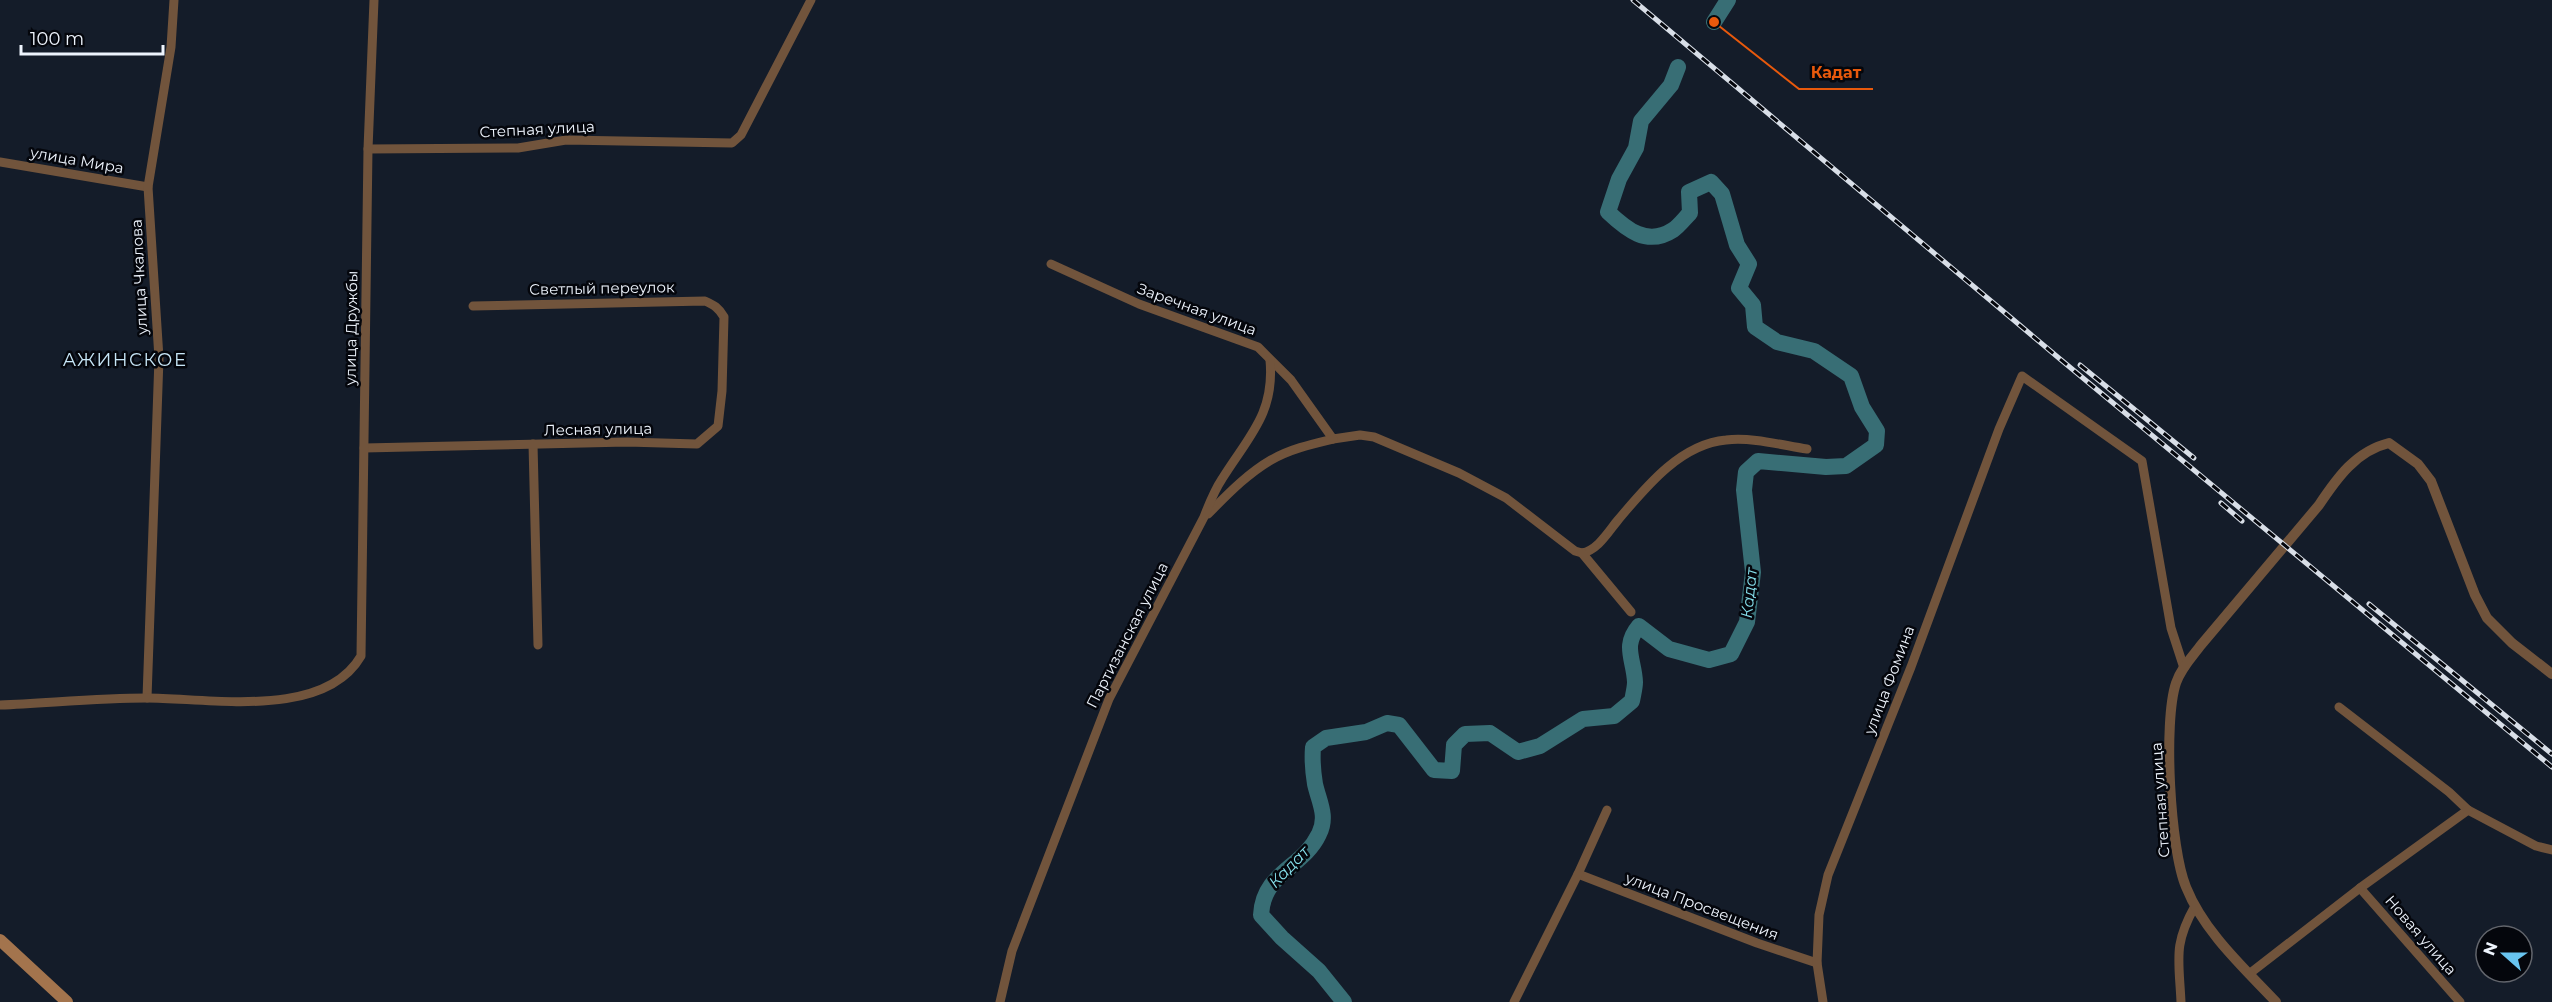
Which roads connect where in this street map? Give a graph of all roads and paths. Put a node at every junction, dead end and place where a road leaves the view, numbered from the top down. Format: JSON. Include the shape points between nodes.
{"nodes":[{"id":1,"x":174,"y":0,"type":"edge"},
{"id":2,"x":374,"y":0,"type":"edge"},
{"id":3,"x":811,"y":0,"type":"edge"},
{"id":4,"x":368,"y":149,"type":"junction"},
{"id":5,"x":0,"y":162,"type":"edge"},
{"id":6,"x":148,"y":187,"type":"junction"},
{"id":7,"x":1052,"y":264,"type":"dead end"},
{"id":8,"x":473,"y":306,"type":"dead end"},
{"id":9,"x":724,"y":317,"type":"joint"},
{"id":10,"x":1270,"y":360,"type":"junction"},
{"id":11,"x":1333,"y":439,"type":"junction"},
{"id":12,"x":532,"y":444,"type":"junction"},
{"id":13,"x":364,"y":448,"type":"junction"},
{"id":14,"x":1808,"y":449,"type":"dead end"},
{"id":15,"x":1204,"y":518,"type":"junction"},
{"id":16,"x":1582,"y":553,"type":"junction"},
{"id":17,"x":1631,"y":612,"type":"dead end"},
{"id":18,"x":538,"y":645,"type":"dead end"},
{"id":19,"x":2184,"y":668,"type":"junction"},
{"id":20,"x":2552,"y":674,"type":"edge"},
{"id":21,"x":147,"y":698,"type":"junction"},
{"id":22,"x":0,"y":705,"type":"edge"},
{"id":23,"x":2339,"y":707,"type":"dead end"},
{"id":24,"x":1607,"y":810,"type":"dead end"},
{"id":25,"x":2468,"y":810,"type":"junction"},
{"id":26,"x":2552,"y":850,"type":"edge"},
{"id":27,"x":1578,"y":874,"type":"junction"},
{"id":28,"x":2360,"y":888,"type":"junction"},
{"id":29,"x":2195,"y":906,"type":"junction"},
{"id":30,"x":0,"y":940,"type":"edge"},
{"id":31,"x":1817,"y":963,"type":"junction"},
{"id":32,"x":2249,"y":974,"type":"junction"},
{"id":33,"x":67,"y":1002,"type":"edge"},
{"id":34,"x":1000,"y":1002,"type":"edge"},
{"id":35,"x":1514,"y":1002,"type":"edge"},
{"id":36,"x":1823,"y":1002,"type":"edge"},
{"id":37,"x":2181,"y":1002,"type":"edge"},
{"id":38,"x":2276,"y":1002,"type":"edge"},
{"id":39,"x":2460,"y":1002,"type":"edge"}],
"edges":[{"from":1,"to":6,"type":"street","name":"улица Чкалова","via":[[171,47]]},
{"from":2,"to":4,"type":"street","name":"улица Дружбы"},
{"from":3,"to":4,"type":"street","name":"Степная улица","via":[[741,135],[732,143],[566,140],[518,148]]},
{"from":4,"to":13,"type":"street","name":"улица Дружбы"},
{"from":5,"to":6,"type":"street","name":"улица Мира"},
{"from":6,"to":21,"type":"street","name":"улица Чкалова","via":[[159,358]]},
{"from":7,"to":10,"type":"street","name":"Заречная улица","via":[[1138,304],[1248,342]]},
{"from":8,"to":9,"type":"street","name":"Светлый переулок","via":[[705,301],[720,309]]},
{"from":9,"to":12,"type":"street","name":"Лесная улица","via":[[718,426],[697,444]]},
{"from":10,"to":11,"type":"street","name":"Заречная улица","via":[[1291,380]]},
{"from":10,"to":15,"type":"street","name":"Партизанская улица","via":[[1272,381],[1262,418],[1223,477]]},
{"from":11,"to":15,"type":"street","via":[[1272,459],[1244,479]]},
{"from":11,"to":16,"type":"street","via":[[1374,437],[1416,453],[1506,498]]},
{"from":12,"to":13,"type":"street","name":"Лесная улица"},
{"from":12,"to":18,"type":"street"},
{"from":13,"to":21,"type":"street","name":"улица Дружбы","via":[[362,656],[353,670],[342,680],[304,695],[267,702]]},
{"from":14,"to":16,"type":"street","via":[[1745,440],[1725,440],[1702,447],[1644,489],[1595,547]]},
{"from":15,"to":34,"type":"street","name":"Партизанская улица","via":[[1109,699],[1012,951]]},
{"from":16,"to":17,"type":"street"},
{"from":19,"to":20,"type":"street","name":"Степная улица","via":[[2335,481],[2373,447],[2389,443],[2418,464],[2431,482],[2487,618]]},
{"from":19,"to":29,"type":"street","name":"Степная улица","via":[[2173,697],[2170,747],[2175,843],[2185,887]]},
{"from":19,"to":31,"type":"street","name":"улица Фомина","via":[[2171,627],[2142,461],[2022,376],[1828,875]]},
{"from":21,"to":22,"type":"street"},
{"from":23,"to":25,"type":"street"},
{"from":24,"to":27,"type":"street"},
{"from":25,"to":26,"type":"street","via":[[2536,846]]},
{"from":25,"to":28,"type":"street"},
{"from":27,"to":31,"type":"street","name":"улица Просвещения","via":[[1757,944]]},
{"from":27,"to":35,"type":"street"},
{"from":28,"to":32,"type":"street"},
{"from":28,"to":39,"type":"street","name":"Новая улица"},
{"from":29,"to":32,"type":"street","name":"Степная улица"},
{"from":29,"to":37,"type":"street","via":[[2178,943]]},
{"from":30,"to":33,"type":"main road"},
{"from":31,"to":36,"type":"street","name":"улица Фомина"},
{"from":32,"to":38,"type":"street","name":"Степная улица"}]}
